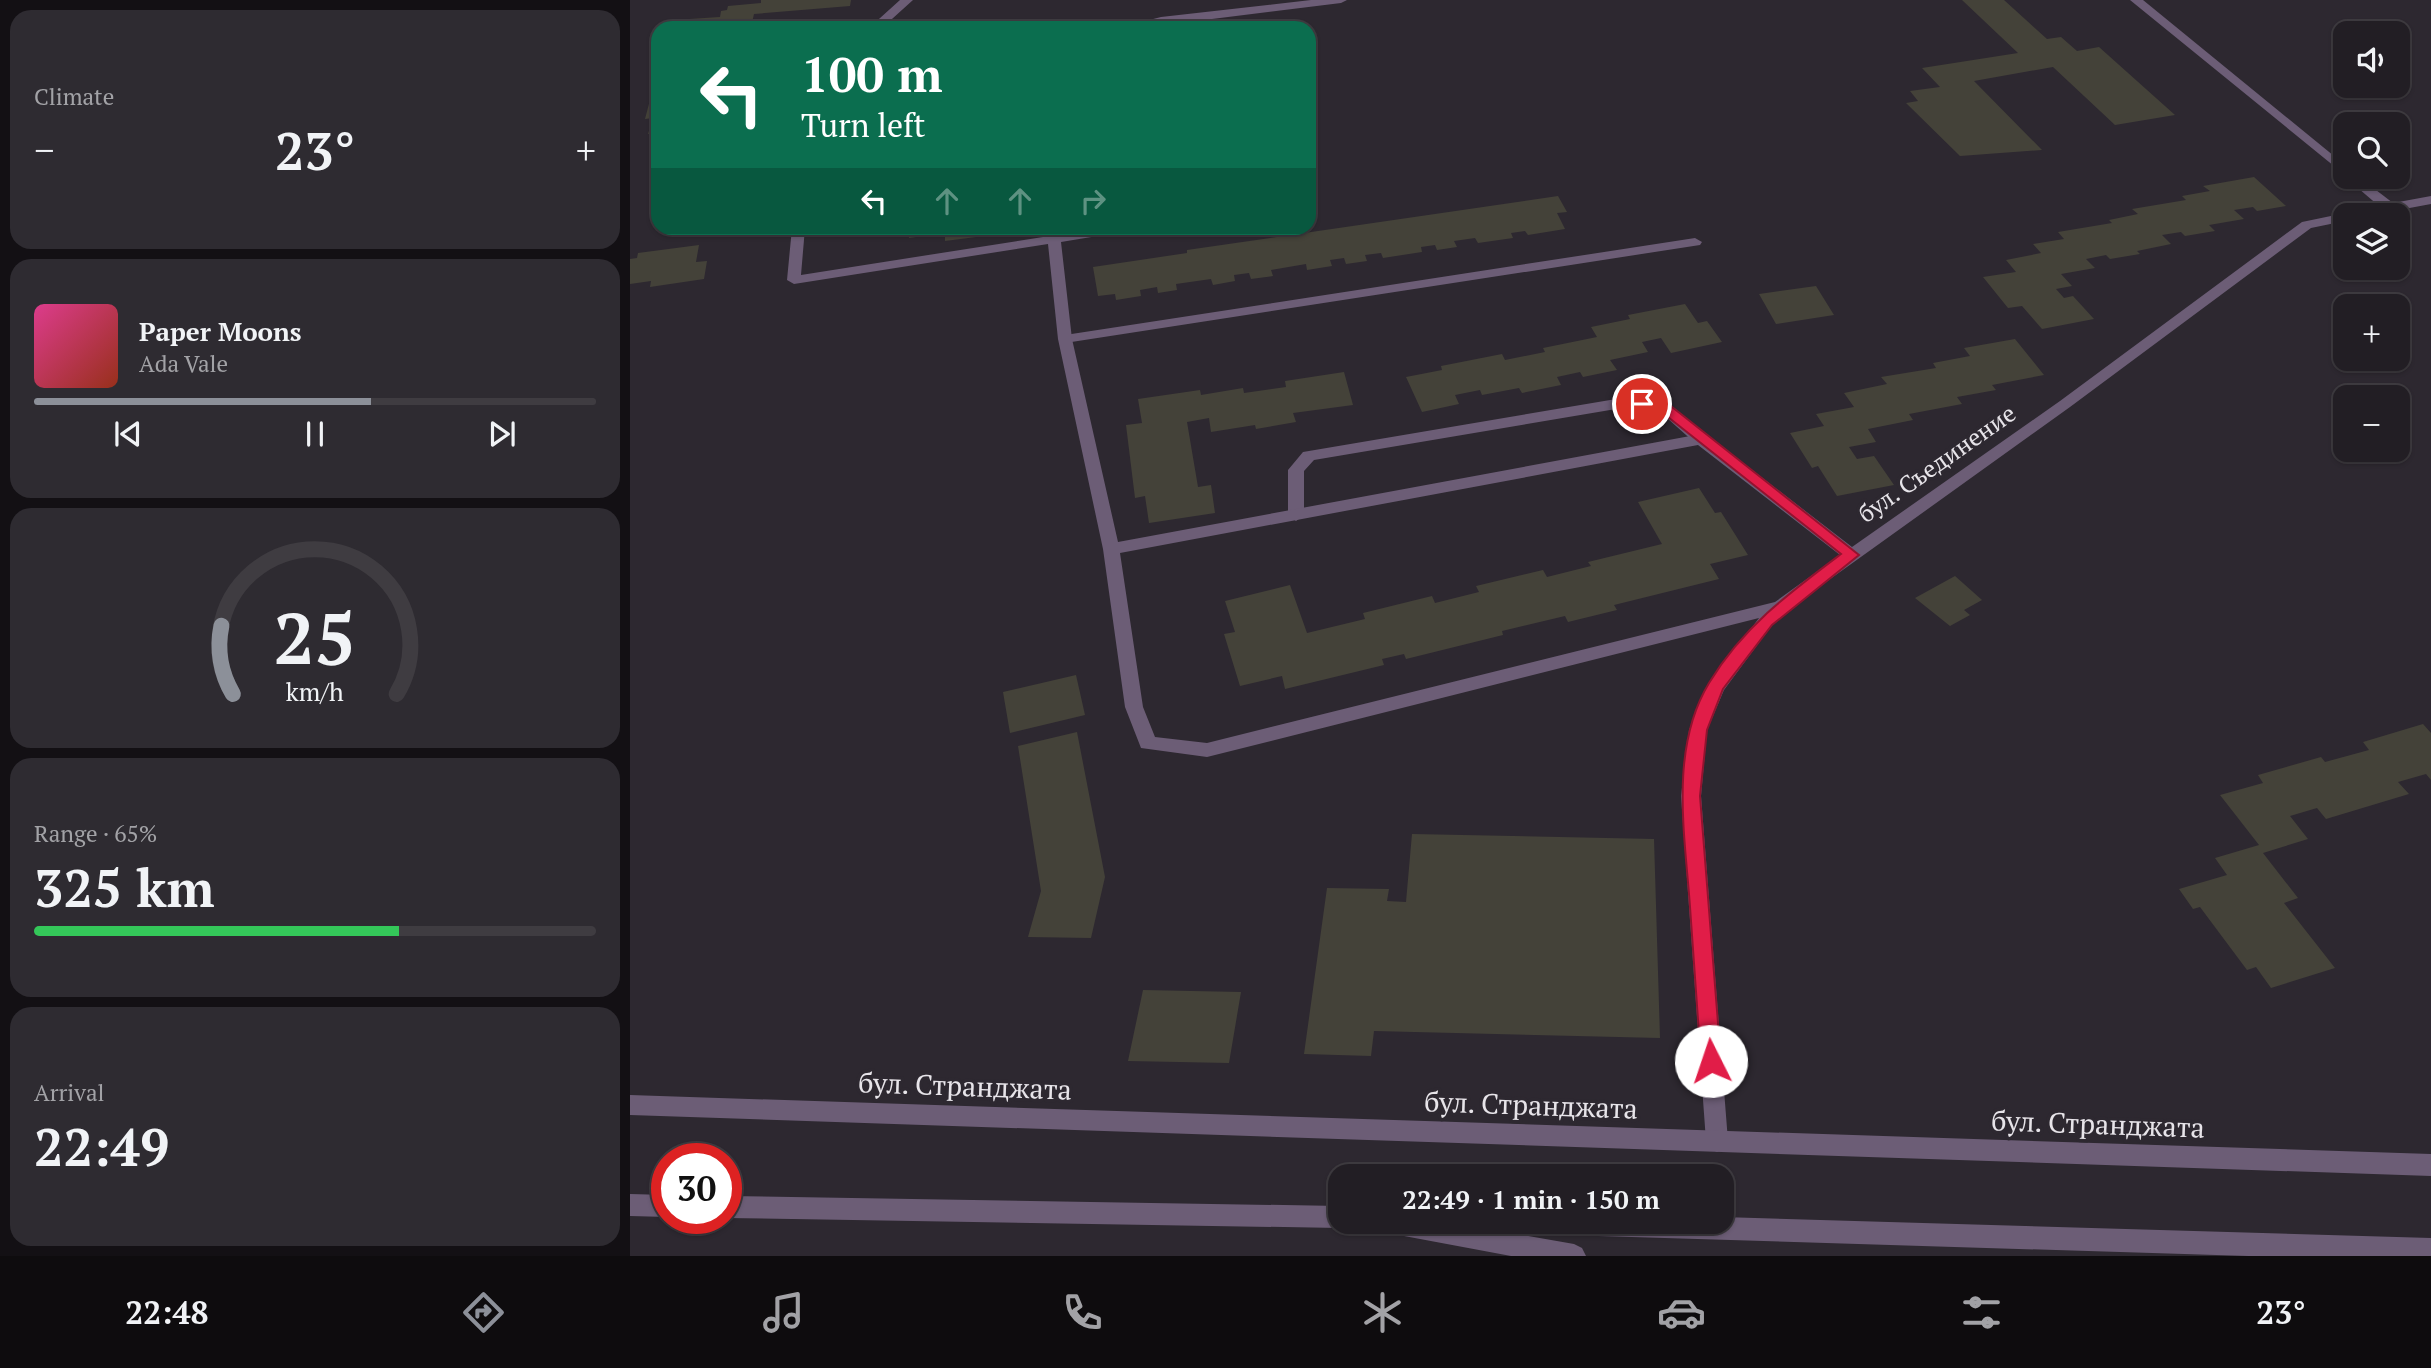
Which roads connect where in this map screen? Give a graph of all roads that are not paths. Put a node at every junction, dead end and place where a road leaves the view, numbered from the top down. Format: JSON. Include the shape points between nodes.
{"nodes":[{"id":1,"x":907,"y":0,"type":"edge"},
{"id":2,"x":1341,"y":0,"type":"edge"},
{"id":3,"x":2136,"y":0,"type":"edge"},
{"id":4,"x":883,"y":21,"type":"edge"},
{"id":5,"x":1156,"y":21,"type":"edge"},
{"id":6,"x":2333,"y":162,"type":"edge"},
{"id":7,"x":2366,"y":189,"type":"edge"},
{"id":8,"x":2431,"y":200,"type":"edge"},
{"id":9,"x":2384,"y":203,"type":"edge"},
{"id":10,"x":2410,"y":204,"type":"edge"},
{"id":11,"x":2333,"y":220,"type":"edge"},
{"id":12,"x":797,"y":235,"type":"edge"},
{"id":13,"x":1042,"y":235,"type":"edge"},
{"id":14,"x":1053,"y":235,"type":"edge"},
{"id":15,"x":1695,"y":242,"type":"dead end"},
{"id":16,"x":1065,"y":339,"type":"junction"},
{"id":17,"x":1701,"y":439,"type":"junction"},
{"id":18,"x":1296,"y":515,"type":"junction"},
{"id":19,"x":1111,"y":549,"type":"junction"},
{"id":20,"x":1851,"y":555,"type":"junction"},
{"id":21,"x":1781,"y":607,"type":"junction"},
{"id":22,"x":630,"y":1105,"type":"edge"},
{"id":23,"x":1717,"y":1141,"type":"junction"},
{"id":24,"x":2431,"y":1165,"type":"edge"},
{"id":25,"x":630,"y":1205,"type":"edge"},
{"id":26,"x":651,"y":1206,"type":"edge"},
{"id":27,"x":742,"y":1207,"type":"edge"},
{"id":28,"x":1328,"y":1217,"type":"edge"},
{"id":29,"x":1734,"y":1229,"type":"edge"},
{"id":30,"x":1454,"y":1234,"type":"edge"},
{"id":31,"x":2431,"y":1250,"type":"edge"},
{"id":32,"x":1574,"y":1256,"type":"edge"}],
"edges":[{"from":1,"to":4,"type":"street"},
{"from":2,"to":5,"type":"street"},
{"from":3,"to":6,"type":"street"},
{"from":7,"to":9,"type":"street"},
{"from":8,"to":10,"type":"street"},
{"from":11,"to":20,"type":"street","name":"бул. Съединение","via":[[2307,225]]},
{"from":12,"to":13,"type":"street","via":[[794,280]]},
{"from":14,"to":16,"type":"street"},
{"from":15,"to":16,"type":"street"},
{"from":16,"to":19,"type":"street"},
{"from":17,"to":18,"type":"street"},
{"from":17,"to":18,"type":"street","via":[[1662,406],[1622,403],[1309,456],[1296,470]]},
{"from":17,"to":20,"type":"street"},
{"from":18,"to":19,"type":"street"},
{"from":19,"to":21,"type":"street","via":[[1134,707],[1148,743],[1207,750]]},
{"from":20,"to":21,"type":"street","name":"бул. Съединение"},
{"from":21,"to":23,"type":"street","name":"бул. Съединение","via":[[1716,687],[1698,730],[1691,796]]},
{"from":22,"to":23,"type":"street","name":"бул. Странджата"},
{"from":23,"to":24,"type":"street","name":"бул. Странджата"},
{"from":25,"to":26,"type":"street"},
{"from":27,"to":28,"type":"street"},
{"from":29,"to":31,"type":"street"},
{"from":30,"to":32,"type":"street"}]}
